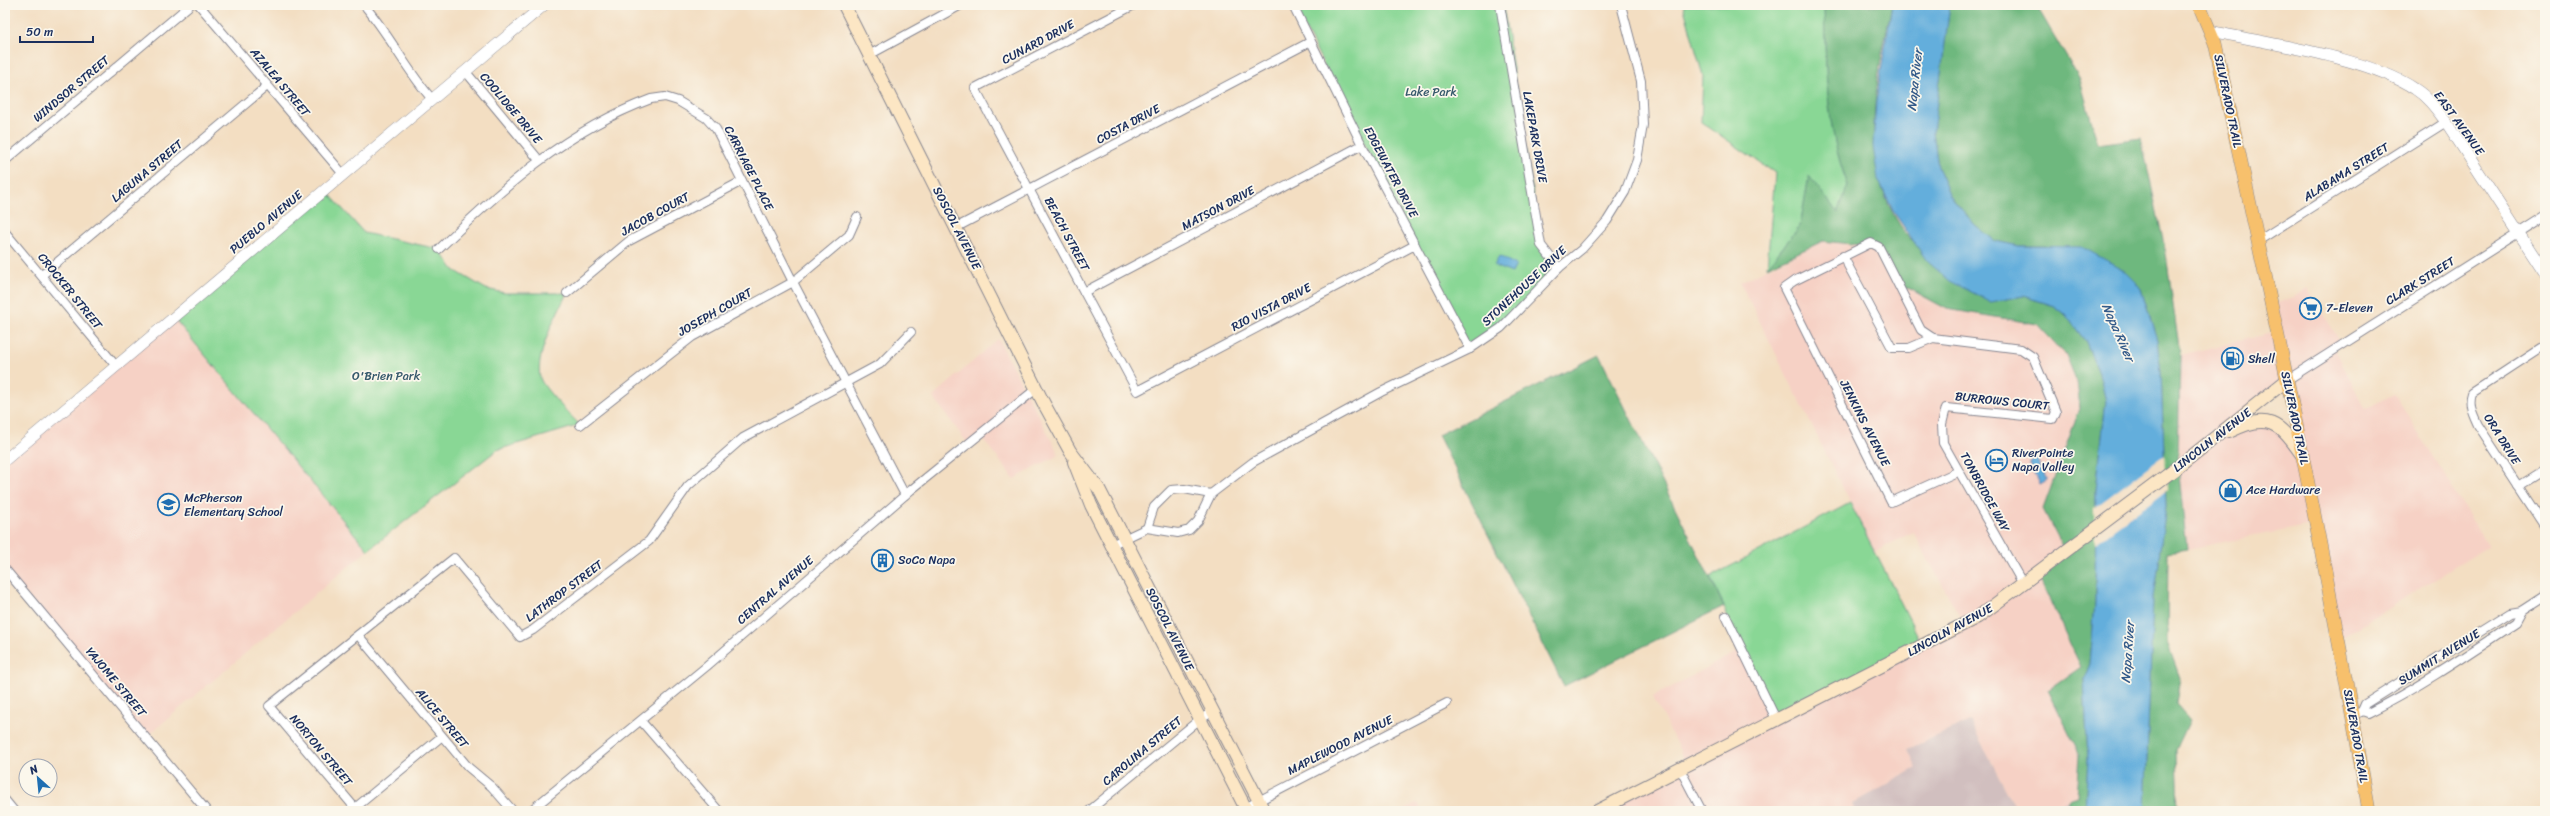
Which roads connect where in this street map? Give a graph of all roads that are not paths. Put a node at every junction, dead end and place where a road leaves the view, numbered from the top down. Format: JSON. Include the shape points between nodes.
{"nodes":[{"id":1,"x":190,"y":5,"type":"edge"},
{"id":2,"x":199,"y":5,"type":"edge"},
{"id":3,"x":364,"y":5,"type":"edge"},
{"id":4,"x":544,"y":5,"type":"edge"},
{"id":5,"x":844,"y":5,"type":"edge"},
{"id":6,"x":961,"y":5,"type":"edge"},
{"id":7,"x":1134,"y":5,"type":"edge"},
{"id":8,"x":1293,"y":5,"type":"edge"},
{"id":9,"x":1500,"y":5,"type":"edge"},
{"id":10,"x":1622,"y":5,"type":"edge"},
{"id":11,"x":2199,"y":5,"type":"edge"},
{"id":12,"x":2211,"y":31,"type":"junction"},
{"id":13,"x":1310,"y":42,"type":"junction"},
{"id":14,"x":869,"y":56,"type":"junction"},
{"id":15,"x":466,"y":72,"type":"junction"},
{"id":16,"x":267,"y":86,"type":"junction"},
{"id":17,"x":975,"y":88,"type":"joint"},
{"id":18,"x":432,"y":99,"type":"junction"},
{"id":19,"x":2446,"y":122,"type":"junction"},
{"id":20,"x":1362,"y":145,"type":"junction"},
{"id":21,"x":539,"y":160,"type":"junction"},
{"id":22,"x":5,"y":161,"type":"edge"},
{"id":23,"x":343,"y":174,"type":"junction"},
{"id":24,"x":742,"y":181,"type":"junction"},
{"id":25,"x":1029,"y":189,"type":"junction"},
{"id":26,"x":2545,"y":216,"type":"edge"},
{"id":27,"x":857,"y":217,"type":"dead end"},
{"id":28,"x":957,"y":227,"type":"junction"},
{"id":29,"x":5,"y":232,"type":"edge"},
{"id":30,"x":2519,"y":232,"type":"junction"},
{"id":31,"x":2258,"y":241,"type":"junction"},
{"id":32,"x":1415,"y":245,"type":"junction"},
{"id":33,"x":438,"y":249,"type":"dead end"},
{"id":34,"x":1843,"y":256,"type":"junction"},
{"id":35,"x":1559,"y":268,"type":"junction"},
{"id":36,"x":2545,"y":272,"type":"edge"},
{"id":37,"x":42,"y":275,"type":"junction"},
{"id":38,"x":793,"y":282,"type":"junction"},
{"id":39,"x":1084,"y":292,"type":"junction"},
{"id":40,"x":567,"y":293,"type":"dead end"},
{"id":41,"x":911,"y":332,"type":"dead end"},
{"id":42,"x":1933,"y":338,"type":"junction"},
{"id":43,"x":2545,"y":345,"type":"edge"},
{"id":44,"x":1470,"y":349,"type":"junction"},
{"id":45,"x":116,"y":366,"type":"junction"},
{"id":46,"x":2287,"y":380,"type":"junction"},
{"id":47,"x":847,"y":384,"type":"junction"},
{"id":48,"x":1036,"y":389,"type":"junction"},
{"id":49,"x":1137,"y":391,"type":"joint"},
{"id":50,"x":1946,"y":408,"type":"joint"},
{"id":51,"x":580,"y":425,"type":"dead end"},
{"id":52,"x":2210,"y":442,"type":"junction"},
{"id":53,"x":1070,"y":451,"type":"junction"},
{"id":54,"x":2304,"y":458,"type":"junction"},
{"id":55,"x":5,"y":460,"type":"edge"},
{"id":56,"x":2545,"y":468,"type":"edge"},
{"id":57,"x":1959,"y":471,"type":"junction"},
{"id":58,"x":2518,"y":486,"type":"junction"},
{"id":59,"x":1211,"y":494,"type":"junction"},
{"id":60,"x":905,"y":495,"type":"junction"},
{"id":61,"x":2545,"y":527,"type":"edge"},
{"id":62,"x":1148,"y":528,"type":"junction"},
{"id":63,"x":1125,"y":539,"type":"junction"},
{"id":64,"x":1111,"y":545,"type":"junction"},
{"id":65,"x":5,"y":569,"type":"edge"},
{"id":66,"x":2023,"y":584,"type":"junction"},
{"id":67,"x":2545,"y":596,"type":"edge"},
{"id":68,"x":2522,"y":611,"type":"junction"},
{"id":69,"x":1726,"y":616,"type":"dead end"},
{"id":70,"x":358,"y":634,"type":"junction"},
{"id":71,"x":1446,"y":703,"type":"dead end"},
{"id":72,"x":269,"y":706,"type":"joint"},
{"id":73,"x":1213,"y":712,"type":"junction"},
{"id":74,"x":2357,"y":712,"type":"junction"},
{"id":75,"x":1200,"y":718,"type":"junction"},
{"id":76,"x":1776,"y":719,"type":"junction"},
{"id":77,"x":641,"y":721,"type":"junction"},
{"id":78,"x":441,"y":737,"type":"junction"},
{"id":79,"x":1680,"y":769,"type":"junction"},
{"id":80,"x":5,"y":800,"type":"edge"},
{"id":81,"x":1261,"y":806,"type":"edge"},
{"id":82,"x":1246,"y":810,"type":"edge"},
{"id":83,"x":14,"y":811,"type":"edge"},
{"id":84,"x":207,"y":811,"type":"edge"},
{"id":85,"x":513,"y":811,"type":"edge"},
{"id":86,"x":530,"y":811,"type":"edge"},
{"id":87,"x":719,"y":811,"type":"edge"},
{"id":88,"x":1089,"y":811,"type":"edge"},
{"id":89,"x":1597,"y":811,"type":"edge"},
{"id":90,"x":1702,"y":811,"type":"edge"},
{"id":91,"x":2369,"y":811,"type":"edge"}],
"edges":[{"from":1,"to":22,"type":"street","name":"WINDSOR STREET"},
{"from":2,"to":16,"type":"street","name":"AZALEA STREET"},
{"from":3,"to":18,"type":"street","via":[[389,36],[403,63]]},
{"from":4,"to":15,"type":"street","name":"PUEBLO AVENUE"},
{"from":5,"to":14,"type":"main road","name":"SOSCOL AVENUE"},
{"from":6,"to":14,"type":"street"},
{"from":7,"to":17,"type":"street","name":"CUNARD DRIVE"},
{"from":8,"to":13,"type":"street","name":"EDGEWATER DRIVE"},
{"from":9,"to":35,"type":"street","name":"LAKEPARK DRIVE","via":[[1541,245]]},
{"from":10,"to":35,"type":"street","name":"STONEHOUSE DRIVE","via":[[1641,81],[1643,125],[1637,160],[1625,192],[1607,221],[1582,249]]},
{"from":11,"to":12,"type":"main road","name":"SILVERADO TRAIL"},
{"from":12,"to":19,"type":"street","name":"EAST AVENUE","via":[[2377,70],[2416,89],[2436,108]]},
{"from":12,"to":31,"type":"main road","name":"SILVERADO TRAIL"},
{"from":13,"to":20,"type":"street","name":"EDGEWATER DRIVE"},
{"from":13,"to":25,"type":"street","name":"COSTA DRIVE"},
{"from":14,"to":28,"type":"main road","name":"SOSCOL AVENUE"},
{"from":15,"to":18,"type":"street","name":"PUEBLO AVENUE"},
{"from":15,"to":21,"type":"street","name":"COOLIDGE DRIVE"},
{"from":16,"to":23,"type":"street","name":"AZALEA STREET"},
{"from":16,"to":37,"type":"street","name":"LAGUNA STREET"},
{"from":17,"to":25,"type":"street","name":"BEACH STREET"},
{"from":18,"to":23,"type":"street","name":"PUEBLO AVENUE"},
{"from":19,"to":30,"type":"street","name":"EAST AVENUE"},
{"from":19,"to":31,"type":"street","name":"ALABAMA STREET"},
{"from":20,"to":32,"type":"street","name":"EDGEWATER DRIVE"},
{"from":20,"to":39,"type":"street","name":"MATSON DRIVE"},
{"from":21,"to":24,"type":"street","name":"CARRIAGE PLACE","via":[[561,144],[637,104],[665,97],[678,101],[706,118],[716,128]]},
{"from":21,"to":33,"type":"street","name":"CARRIAGE PLACE","via":[[493,196]]},
{"from":23,"to":45,"type":"street","name":"PUEBLO AVENUE"},
{"from":24,"to":38,"type":"street","name":"CARRIAGE PLACE"},
{"from":24,"to":40,"type":"street","name":"JACOB COURT","via":[[629,241]]},
{"from":25,"to":28,"type":"street","name":"COSTA DRIVE"},
{"from":25,"to":39,"type":"street","name":"BEACH STREET"},
{"from":26,"to":30,"type":"street","name":"CLARK STREET"},
{"from":27,"to":38,"type":"street","name":"JOSEPH COURT","via":[[849,235]]},
{"from":28,"to":48,"type":"main road","name":"SOSCOL AVENUE"},
{"from":29,"to":37,"type":"street","name":"CROCKER STREET"},
{"from":30,"to":36,"type":"street","name":"EAST AVENUE"},
{"from":30,"to":46,"type":"street","name":"CLARK STREET"},
{"from":31,"to":46,"type":"main road","name":"SILVERADO TRAIL"},
{"from":32,"to":44,"type":"street","name":"EDGEWATER DRIVE"},
{"from":32,"to":49,"type":"street","name":"RIO VISTA DRIVE"},
{"from":34,"to":42,"type":"street","name":"BURROWS COURT","via":[[1892,348],[1909,348]]},
{"from":34,"to":42,"type":"street","via":[[1865,244],[1871,243],[1879,247],[1921,330]]},
{"from":34,"to":57,"type":"street","name":"JENKINS AVENUE","via":[[1784,288],[1891,502]]},
{"from":35,"to":44,"type":"street","name":"STONEHOUSE DRIVE","via":[[1501,328]]},
{"from":37,"to":45,"type":"street","name":"CROCKER STREET"},
{"from":38,"to":47,"type":"street","name":"CARRIAGE PLACE"},
{"from":38,"to":51,"type":"street","name":"JOSEPH COURT","via":[[692,337]]},
{"from":39,"to":49,"type":"street","name":"BEACH STREET"},
{"from":41,"to":47,"type":"street","via":[[880,364]]},
{"from":42,"to":50,"type":"street","name":"BURROWS COURT","via":[[2027,352],[2033,357],[2056,416],[2048,420]]},
{"from":43,"to":58,"type":"street","name":"ORA DRIVE","via":[[2472,393],[2470,399],[2470,407],[2478,425]]},
{"from":44,"to":59,"type":"street","name":"STONEHOUSE DRIVE","via":[[1381,392],[1293,439],[1253,462]]},
{"from":45,"to":55,"type":"street","name":"PUEBLO AVENUE"},
{"from":46,"to":52,"type":"main road","name":"LINCOLN AVENUE"},
{"from":46,"to":54,"type":"main road","name":"SILVERADO TRAIL"},
{"from":47,"to":60,"type":"street","name":"CARRIAGE PLACE"},
{"from":47,"to":70,"type":"street","name":"LATHROP STREET","via":[[743,438],[688,486],[649,541],[533,630],[520,637],[454,558]]},
{"from":48,"to":53,"type":"main road","name":"SOSCOL AVENUE"},
{"from":48,"to":60,"type":"street","name":"CENTRAL AVENUE"},
{"from":50,"to":57,"type":"street","name":"TONBRIDGE WAY","via":[[1941,434]]},
{"from":52,"to":54,"type":"main road","via":[[2237,428],[2268,422],[2288,434]]},
{"from":52,"to":66,"type":"main road","name":"LINCOLN AVENUE"},
{"from":53,"to":63,"type":"main road","name":"SOSCOL AVENUE","via":[[1100,489]]},
{"from":53,"to":64,"type":"main road","name":"SOSCOL AVENUE","via":[[1087,496]]},
{"from":54,"to":74,"type":"main road","name":"SILVERADO TRAIL"},
{"from":56,"to":58,"type":"street"},
{"from":57,"to":66,"type":"street","name":"TONBRIDGE WAY"},
{"from":58,"to":61,"type":"street","name":"ORA DRIVE"},
{"from":59,"to":62,"type":"street","name":"STONEHOUSE DRIVE","via":[[1198,521],[1188,530],[1178,533]]},
{"from":59,"to":62,"type":"street","via":[[1184,489],[1171,490],[1154,507]]},
{"from":60,"to":77,"type":"street","name":"CENTRAL AVENUE"},
{"from":62,"to":63,"type":"street"},
{"from":63,"to":64,"type":"street"},
{"from":63,"to":73,"type":"main road","name":"SOSCOL AVENUE"},
{"from":64,"to":75,"type":"main road","name":"SOSCOL AVENUE"},
{"from":65,"to":84,"type":"street","name":"YAJOME STREET"},
{"from":66,"to":76,"type":"main road","name":"LINCOLN AVENUE","via":[[1999,604],[1957,629]]},
{"from":67,"to":68,"type":"street","name":"SUMMIT AVENUE"},
{"from":68,"to":74,"type":"street","name":"SUMMIT AVENUE","via":[[2510,613],[2365,704]]},
{"from":68,"to":74,"type":"street","name":"SUMMIT AVENUE","via":[[2516,622],[2452,665],[2381,707],[2368,713]]},
{"from":69,"to":76,"type":"street"},
{"from":70,"to":72,"type":"street","name":"LATHROP STREET"},
{"from":70,"to":78,"type":"street","name":"ALICE STREET"},
{"from":71,"to":81,"type":"street","name":"MAPLEWOOD AVENUE"},
{"from":72,"to":78,"type":"street","name":"NORTON STREET","via":[[355,808]]},
{"from":73,"to":75,"type":"street","name":"CAROLINA STREET"},
{"from":73,"to":81,"type":"main road","name":"SOSCOL AVENUE"},
{"from":74,"to":91,"type":"main road","name":"SILVERADO TRAIL"},
{"from":75,"to":82,"type":"main road","name":"SOSCOL AVENUE"},
{"from":75,"to":88,"type":"street","name":"CAROLINA STREET"},
{"from":76,"to":79,"type":"main road","name":"LINCOLN AVENUE"},
{"from":77,"to":86,"type":"street","name":"CENTRAL AVENUE"},
{"from":77,"to":87,"type":"street"},
{"from":78,"to":85,"type":"street","name":"ALICE STREET","via":[[468,768],[492,787]]},
{"from":79,"to":89,"type":"main road","name":"LINCOLN AVENUE"},
{"from":79,"to":90,"type":"street"},
{"from":80,"to":83,"type":"street"},
{"from":81,"to":82,"type":"street","name":"MAPLEWOOD AVENUE"}]}
